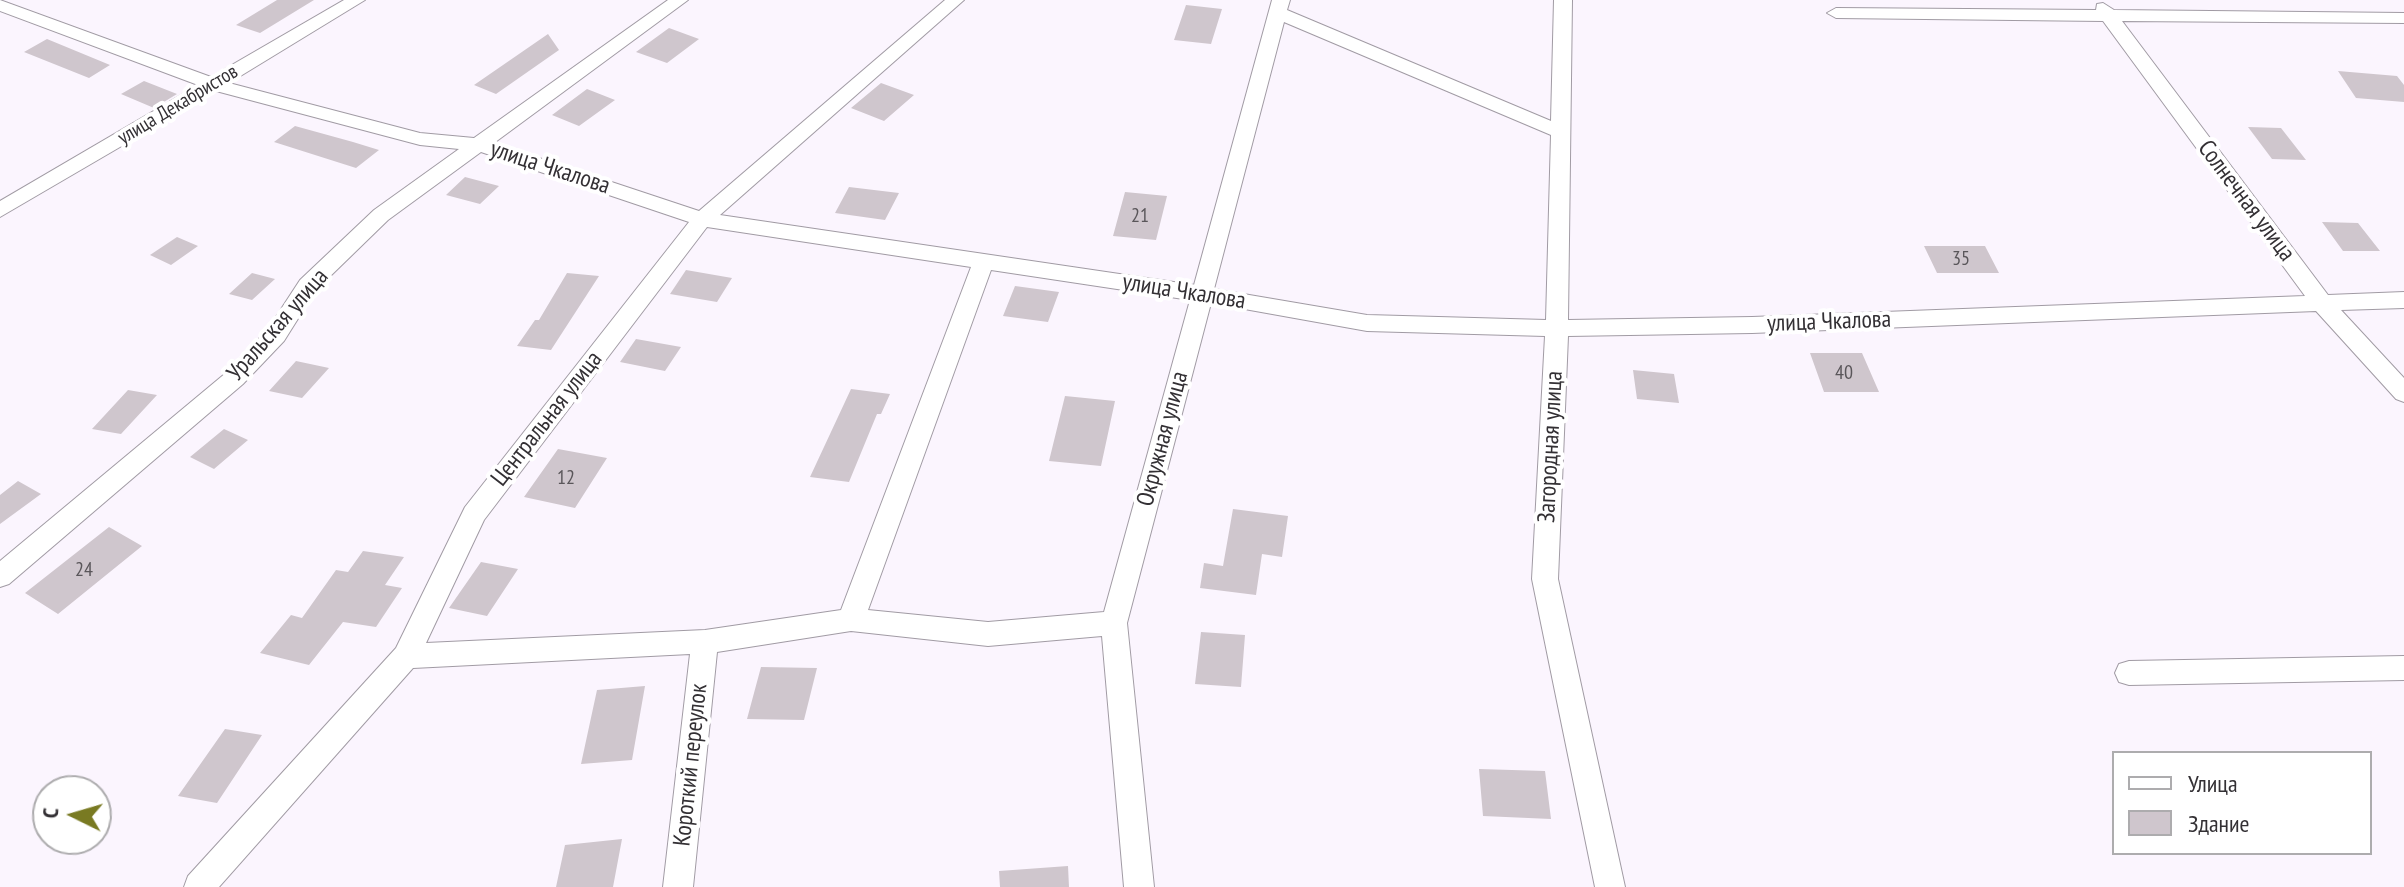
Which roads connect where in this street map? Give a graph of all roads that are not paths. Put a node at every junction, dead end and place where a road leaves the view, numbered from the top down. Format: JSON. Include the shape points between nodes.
{"nodes":[{"id":1,"x":356,"y":0,"type":"edge"},
{"id":2,"x":679,"y":0,"type":"edge"},
{"id":3,"x":955,"y":0,"type":"edge"},
{"id":4,"x":1563,"y":0,"type":"edge"},
{"id":5,"x":0,"y":5,"type":"edge"},
{"id":6,"x":1280,"y":6,"type":"edge"},
{"id":7,"x":2104,"y":8,"type":"edge"},
{"id":8,"x":1836,"y":13,"type":"dead end"},
{"id":9,"x":2404,"y":18,"type":"edge"},
{"id":10,"x":212,"y":84,"type":"junction"},
{"id":11,"x":1563,"y":133,"type":"junction"},
{"id":12,"x":480,"y":145,"type":"junction"},
{"id":13,"x":0,"y":210,"type":"edge"},
{"id":14,"x":702,"y":219,"type":"junction"},
{"id":15,"x":983,"y":262,"type":"junction"},
{"id":16,"x":1201,"y":294,"type":"junction"},
{"id":17,"x":2404,"y":300,"type":"edge"},
{"id":18,"x":2323,"y":305,"type":"junction"},
{"id":19,"x":1557,"y":328,"type":"junction"},
{"id":20,"x":2404,"y":393,"type":"edge"},
{"id":21,"x":0,"y":576,"type":"edge"},
{"id":22,"x":851,"y":620,"type":"junction"},
{"id":23,"x":1114,"y":623,"type":"junction"},
{"id":24,"x":705,"y":642,"type":"junction"},
{"id":25,"x":406,"y":656,"type":"junction"},
{"id":26,"x":2404,"y":668,"type":"edge"},
{"id":27,"x":2129,"y":673,"type":"dead end"},
{"id":28,"x":199,"y":887,"type":"edge"},
{"id":29,"x":678,"y":887,"type":"edge"},
{"id":30,"x":1139,"y":887,"type":"edge"},
{"id":31,"x":1610,"y":887,"type":"edge"}],
"edges":[{"from":1,"to":10,"type":"street","name":"улица Декабристов"},
{"from":2,"to":12,"type":"street","name":"Уральская улица"},
{"from":3,"to":14,"type":"street","name":"Центральная улица"},
{"from":4,"to":11,"type":"street","name":"Загородная улица"},
{"from":5,"to":10,"type":"street","name":"улица Чкалова"},
{"from":6,"to":11,"type":"street"},
{"from":6,"to":16,"type":"street","name":"Окружная улица"},
{"from":7,"to":8,"type":"street"},
{"from":7,"to":9,"type":"street"},
{"from":7,"to":18,"type":"street","name":"Солнечная улица"},
{"from":10,"to":12,"type":"street","name":"улица Чкалова","via":[[420,139]]},
{"from":10,"to":13,"type":"street","name":"улица Декабристов"},
{"from":11,"to":19,"type":"street","name":"Загородная улица"},
{"from":12,"to":14,"type":"street","name":"улица Чкалова"},
{"from":12,"to":21,"type":"street","name":"Уральская улица","via":[[381,215],[308,285],[276,335],[235,378]]},
{"from":14,"to":15,"type":"street","name":"улица Чкалова"},
{"from":14,"to":25,"type":"street","name":"Центральная улица","via":[[474,514]]},
{"from":15,"to":16,"type":"street","name":"улица Чкалова"},
{"from":15,"to":22,"type":"street"},
{"from":16,"to":19,"type":"street","name":"улица Чкалова","via":[[1367,323]]},
{"from":16,"to":23,"type":"street","name":"Окружная улица"},
{"from":17,"to":18,"type":"street","name":"улица Чкалова"},
{"from":18,"to":19,"type":"street","name":"улица Чкалова"},
{"from":18,"to":20,"type":"street","name":"Солнечная улица"},
{"from":19,"to":31,"type":"street","name":"Загородная улица","via":[[1545,579]]},
{"from":22,"to":23,"type":"street","via":[[988,634]]},
{"from":22,"to":24,"type":"street"},
{"from":23,"to":30,"type":"street","name":"Окружная улица"},
{"from":24,"to":25,"type":"street"},
{"from":24,"to":29,"type":"street","name":"Короткий переулок"},
{"from":25,"to":28,"type":"street","name":"Центральная улица"},
{"from":26,"to":27,"type":"street"}]}
